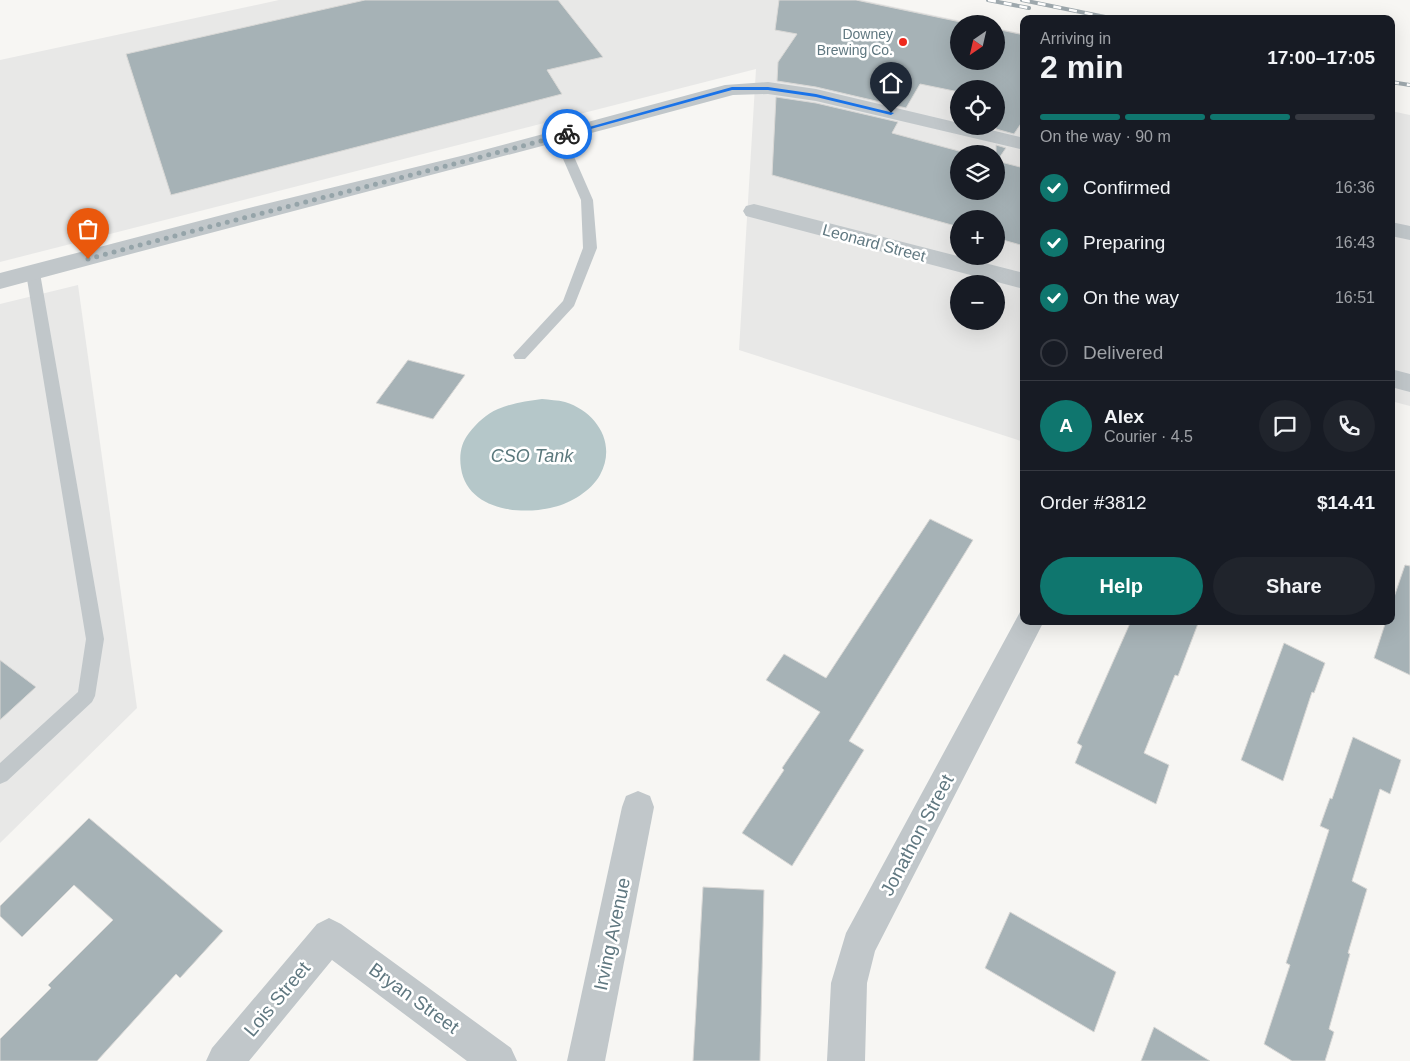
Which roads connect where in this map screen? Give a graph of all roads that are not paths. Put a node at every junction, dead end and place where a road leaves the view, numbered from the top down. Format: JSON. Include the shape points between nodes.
{"nodes":[{"id":1,"x":559,"y":136,"type":"junction"},
{"id":2,"x":1020,"y":143,"type":"edge"},
{"id":3,"x":754,"y":211,"type":"dead end"},
{"id":4,"x":1395,"y":230,"type":"edge"},
{"id":5,"x":1410,"y":233,"type":"edge"},
{"id":6,"x":33,"y":273,"type":"junction"},
{"id":7,"x":1020,"y":280,"type":"edge"},
{"id":8,"x":0,"y":281,"type":"edge"},
{"id":9,"x":520,"y":354,"type":"dead end"},
{"id":10,"x":1395,"y":379,"type":"edge"},
{"id":11,"x":1410,"y":383,"type":"edge"},
{"id":12,"x":1028,"y":625,"type":"edge"},
{"id":13,"x":0,"y":775,"type":"edge"},
{"id":14,"x":638,"y":807,"type":"dead end"},
{"id":15,"x":329,"y":936,"type":"joint"},
{"id":16,"x":225,"y":1061,"type":"edge"},
{"id":17,"x":498,"y":1061,"type":"edge"},
{"id":18,"x":586,"y":1061,"type":"edge"},
{"id":19,"x":846,"y":1061,"type":"edge"}],
"edges":[{"from":1,"to":2,"type":"street","via":[[729,89],[768,88],[816,95]]},
{"from":1,"to":6,"type":"street"},
{"from":1,"to":9,"type":"lane","via":[[587,200],[590,248],[569,303]]},
{"from":3,"to":7,"type":"street","name":"Leonard Street"},
{"from":4,"to":5,"type":"street"},
{"from":6,"to":8,"type":"street"},
{"from":6,"to":13,"type":"lane","via":[[95,639],[86,696]]},
{"from":10,"to":11,"type":"street"},
{"from":12,"to":19,"type":"street","name":"Jonathon Street","via":[[859,946],[849,983]]},
{"from":14,"to":18,"type":"street","name":"Irving Avenue"},
{"from":15,"to":16,"type":"street","name":"Lois Street"},
{"from":15,"to":17,"type":"street","name":"Bryan Street"}]}
